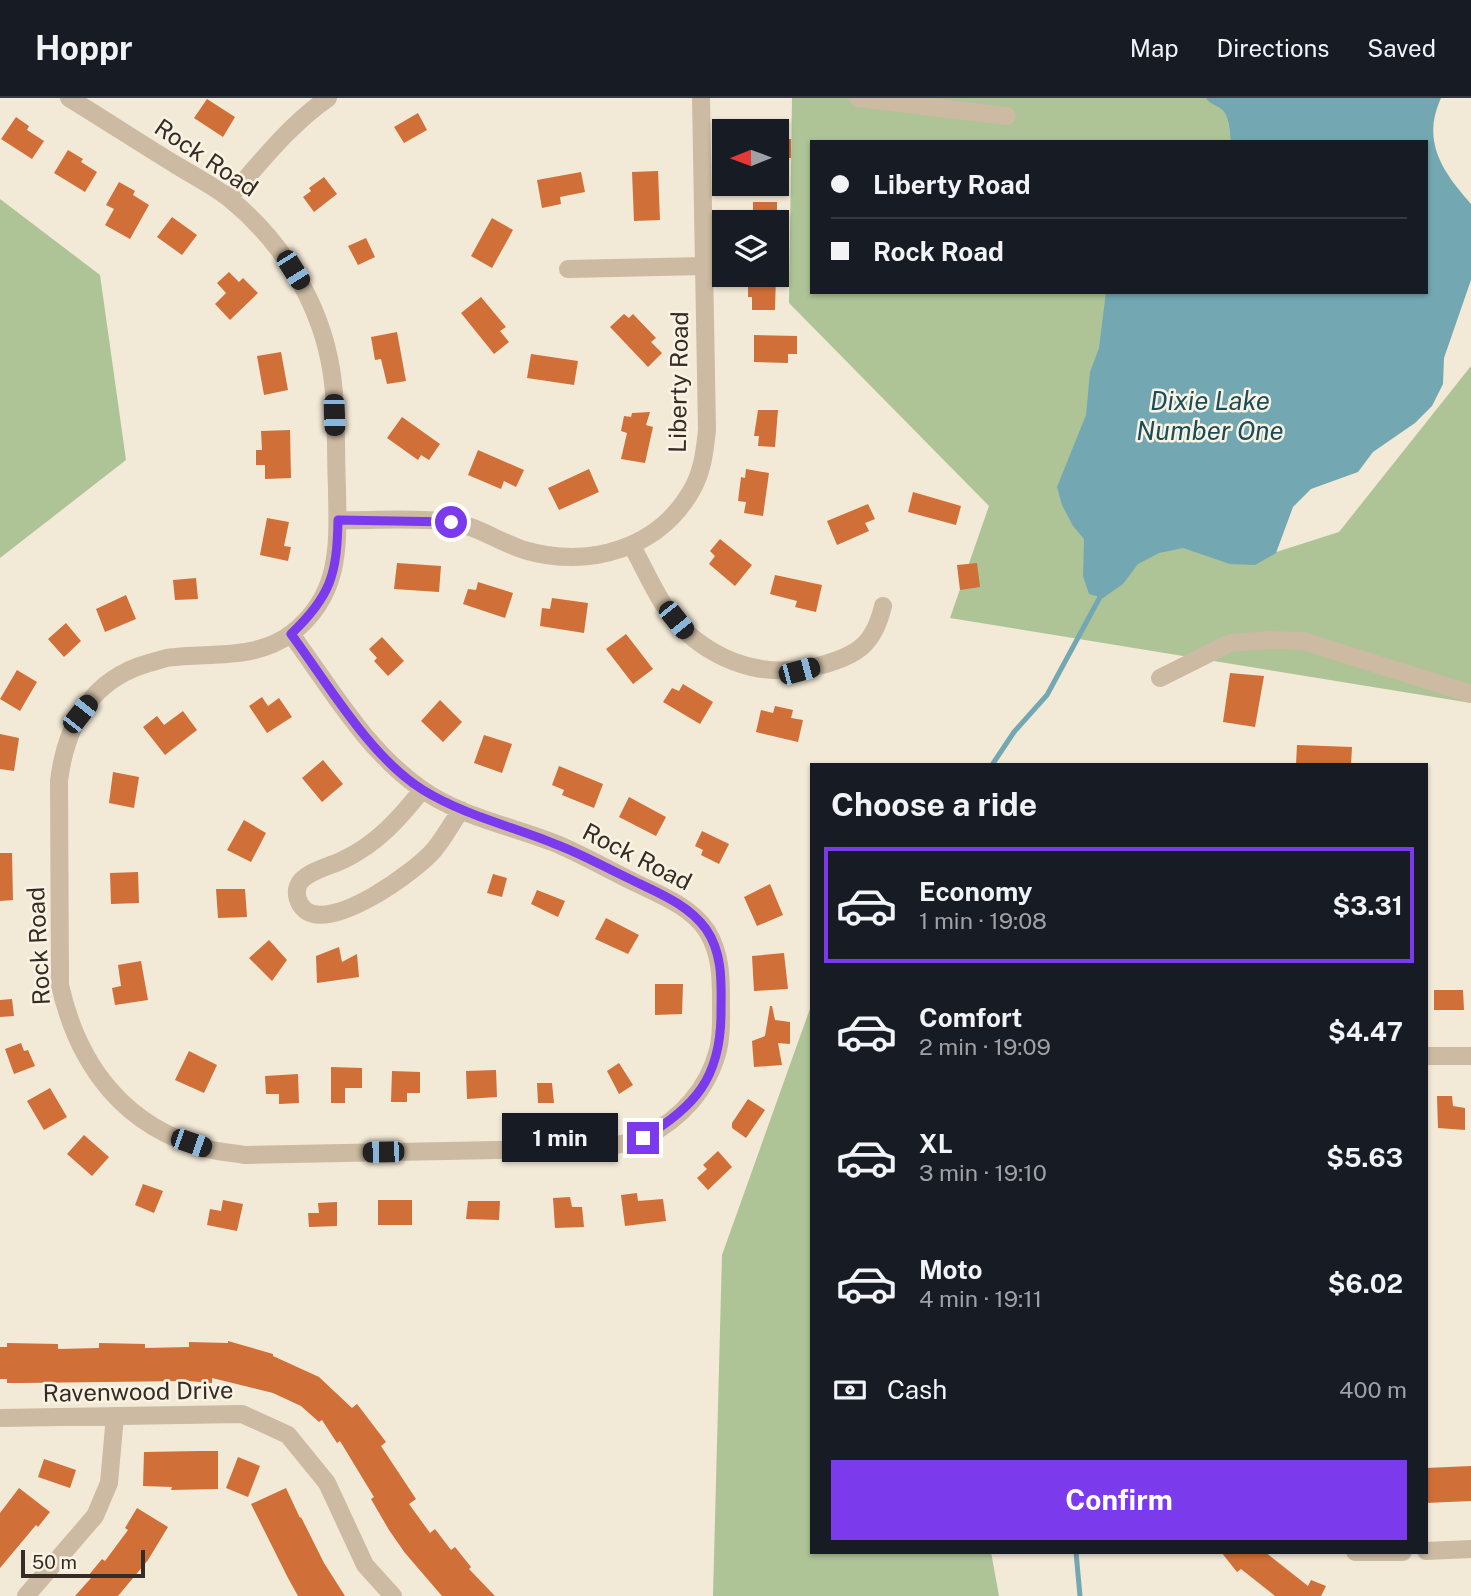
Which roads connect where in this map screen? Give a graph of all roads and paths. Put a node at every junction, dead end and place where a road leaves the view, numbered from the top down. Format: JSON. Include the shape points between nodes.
{"nodes":[{"id":1,"x":69,"y":98,"type":"edge"},
{"id":2,"x":328,"y":98,"type":"edge"},
{"id":3,"x":701,"y":98,"type":"edge"},
{"id":4,"x":858,"y":98,"type":"edge"},
{"id":5,"x":1007,"y":116,"type":"dead end"},
{"id":6,"x":229,"y":198,"type":"junction"},
{"id":7,"x":704,"y":266,"type":"junction"},
{"id":8,"x":568,"y":269,"type":"dead end"},
{"id":9,"x":338,"y":520,"type":"junction"},
{"id":10,"x":632,"y":546,"type":"junction"},
{"id":11,"x":883,"y":606,"type":"dead end"},
{"id":12,"x":291,"y":634,"type":"junction"},
{"id":13,"x":1160,"y":678,"type":"dead end"},
{"id":14,"x":1471,"y":694,"type":"edge"},
{"id":15,"x":422,"y":790,"type":"junction"},
{"id":16,"x":461,"y":810,"type":"junction"},
{"id":17,"x":1428,"y":1056,"type":"edge"},
{"id":18,"x":1471,"y":1056,"type":"edge"},
{"id":19,"x":115,"y":1416,"type":"junction"},
{"id":20,"x":0,"y":1418,"type":"edge"},
{"id":21,"x":1471,"y":1549,"type":"edge"},
{"id":22,"x":1428,"y":1551,"type":"edge"},
{"id":23,"x":26,"y":1596,"type":"edge"},
{"id":24,"x":393,"y":1596,"type":"edge"}],
"edges":[{"from":1,"to":6,"type":"street","name":"Rock Road"},
{"from":2,"to":6,"type":"street","via":[[282,136]]},
{"from":3,"to":7,"type":"street","name":"Liberty Road"},
{"from":4,"to":5,"type":"street"},
{"from":6,"to":9,"type":"street","name":"Rock Road","via":[[283,254],[320,325],[334,389]]},
{"from":7,"to":8,"type":"street"},
{"from":7,"to":10,"type":"street","name":"Liberty Road","via":[[707,429],[703,461],[677,512]]},
{"from":9,"to":10,"type":"street","name":"Liberty Road","via":[[451,522],[524,550],[562,558],[598,556]]},
{"from":9,"to":12,"type":"street","name":"Rock Road","via":[[330,585],[314,612]]},
{"from":10,"to":11,"type":"street","via":[[667,609],[685,631],[716,654],[751,668],[799,671],[845,659],[871,638]]},
{"from":12,"to":15,"type":"street","name":"Rock Road","via":[[371,744]]},
{"from":12,"to":16,"type":"street","name":"Rock Road","via":[[251,652],[171,657],[132,668],[93,696],[68,737],[59,781],[60,985],[78,1044],[115,1096],[173,1137],[245,1155],[604,1148],[643,1138],[674,1119],[706,1082],[721,1040],[721,971],[706,930],[671,899],[557,844]]},
{"from":13,"to":14,"type":"street","via":[[1230,642],[1268,639],[1303,641]]},
{"from":15,"to":16,"type":"street","name":"Rock Road"},
{"from":15,"to":16,"type":"street","via":[[375,841],[303,878],[297,897],[301,906],[320,915],[367,900],[392,886],[433,851]]},
{"from":17,"to":18,"type":"street"},
{"from":19,"to":20,"type":"street","name":"Ravenwood Drive"},
{"from":19,"to":23,"type":"street","via":[[109,1483],[95,1516]]},
{"from":19,"to":24,"type":"street","name":"Ravenwood Drive","via":[[242,1414],[288,1435],[327,1483],[365,1565]]},
{"from":21,"to":22,"type":"street"}]}
